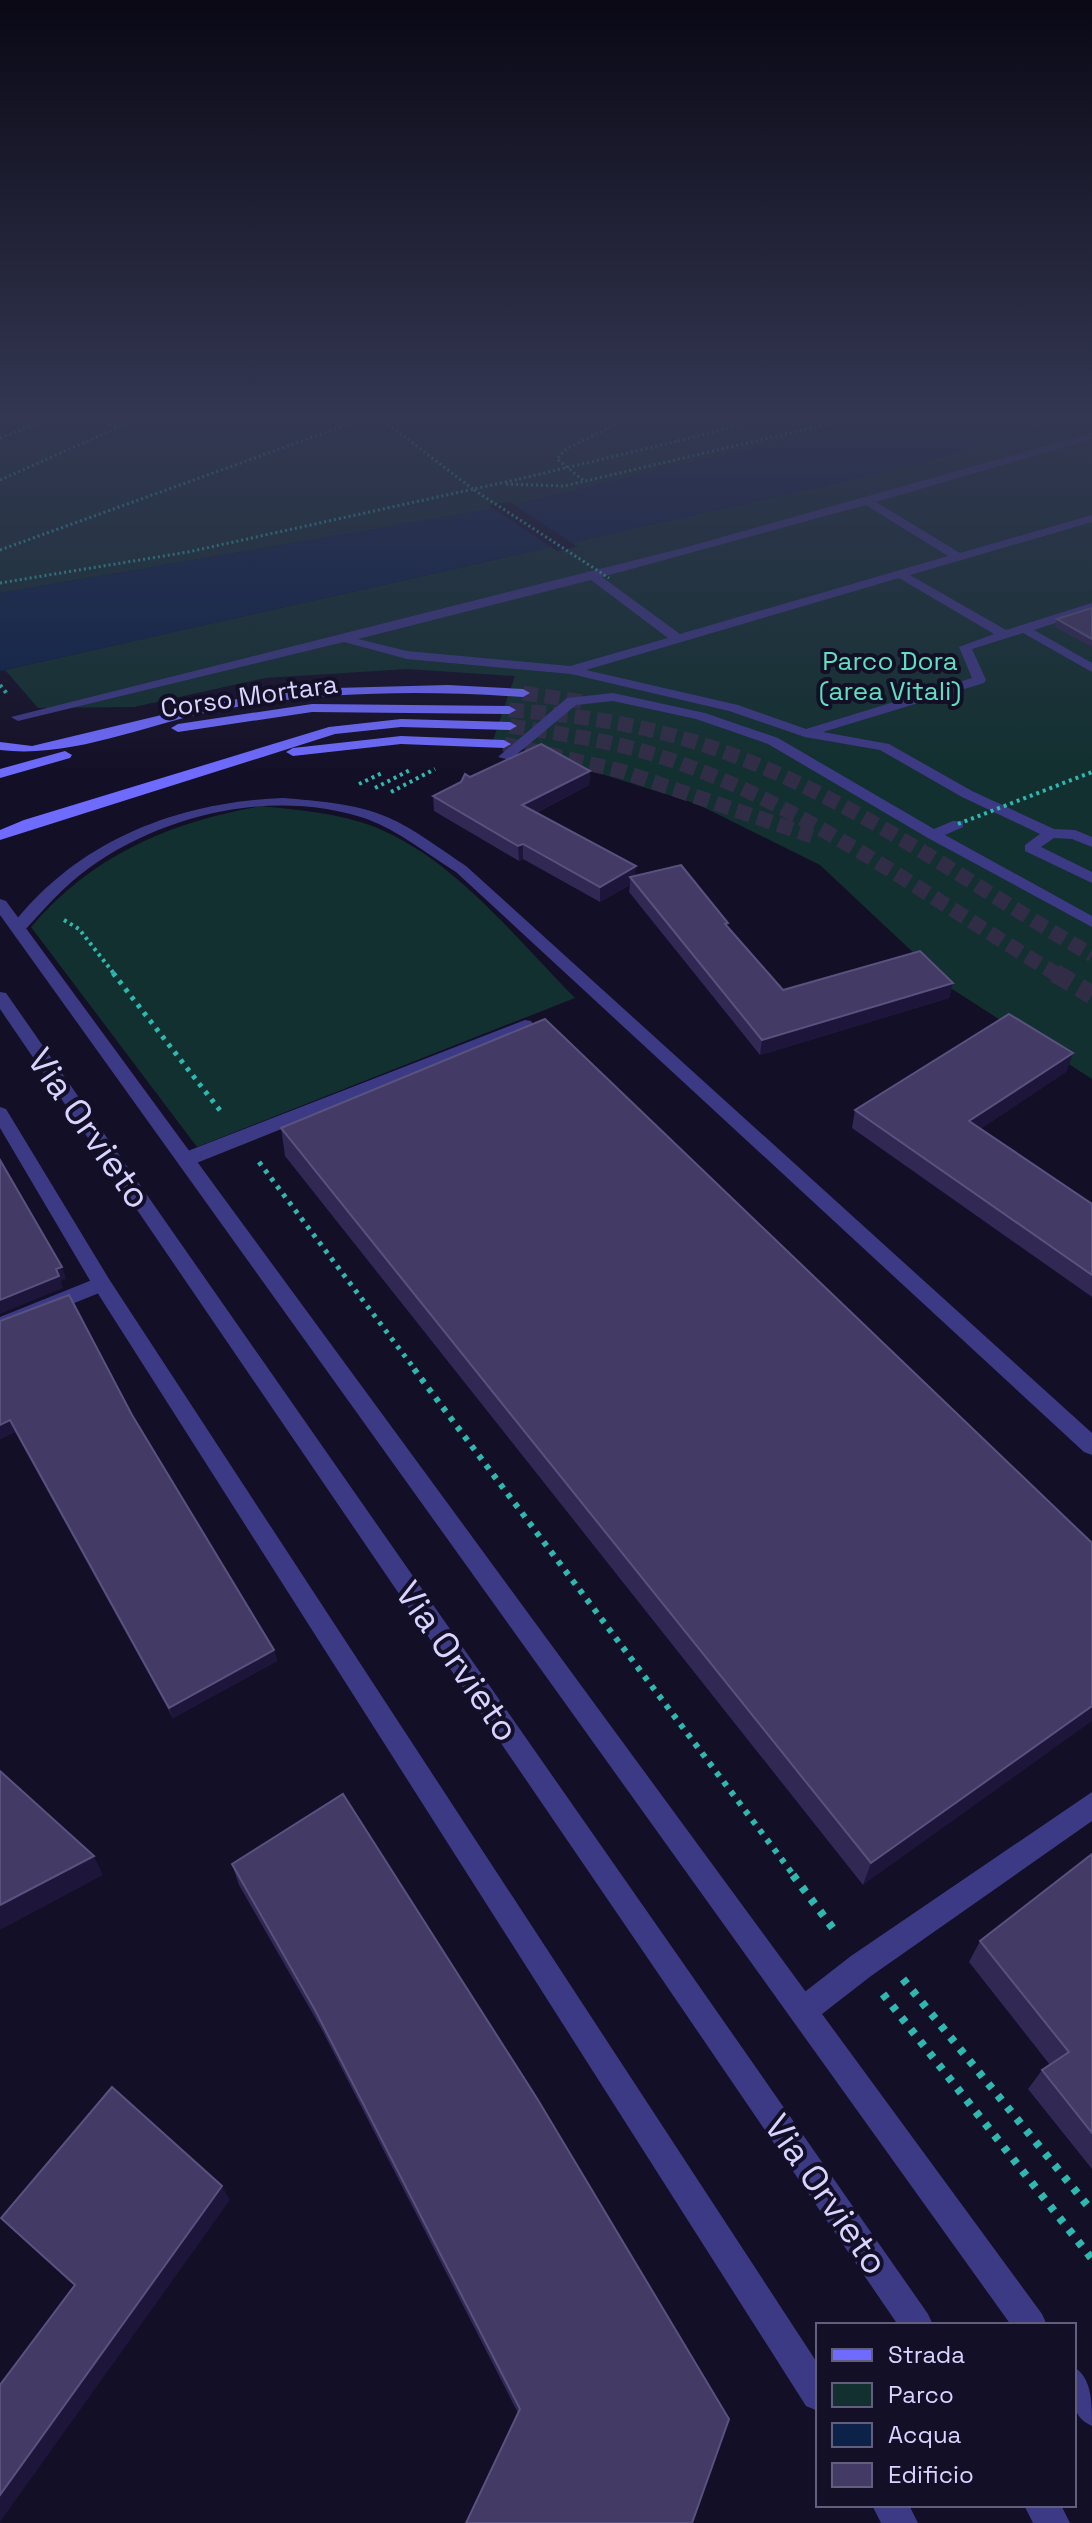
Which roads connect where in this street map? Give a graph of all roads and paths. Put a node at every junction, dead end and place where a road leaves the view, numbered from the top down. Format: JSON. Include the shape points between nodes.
{"nodes":[{"id":1,"x":31,"y":539,"type":"edge"},
{"id":2,"x":249,"y":539,"type":"edge"},
{"id":3,"x":549,"y":539,"type":"edge"},
{"id":4,"x":732,"y":539,"type":"edge"},
{"id":5,"x":928,"y":539,"type":"edge"},
{"id":6,"x":1021,"y":539,"type":"edge"},
{"id":7,"x":0,"y":550,"type":"edge"},
{"id":8,"x":958,"y":557,"type":"junction"},
{"id":9,"x":900,"y":574,"type":"junction"},
{"id":10,"x":592,"y":575,"type":"junction"},
{"id":11,"x":609,"y":578,"type":"dead end"},
{"id":12,"x":0,"y":583,"type":"edge"},
{"id":13,"x":1092,"y":607,"type":"edge"},
{"id":14,"x":1024,"y":629,"type":"junction"},
{"id":15,"x":1005,"y":635,"type":"junction"},
{"id":16,"x":677,"y":638,"type":"junction"},
{"id":17,"x":346,"y":639,"type":"junction"},
{"id":18,"x":1092,"y":668,"type":"edge"},
{"id":19,"x":571,"y":670,"type":"junction"},
{"id":20,"x":523,"y":693,"type":"tunnel mouth"},
{"id":21,"x":509,"y":710,"type":"tunnel mouth"},
{"id":22,"x":18,"y":717,"type":"dead end"},
{"id":23,"x":510,"y":726,"type":"tunnel mouth"},
{"id":24,"x":805,"y":733,"type":"junction"},
{"id":25,"x":0,"y":746,"type":"edge"},
{"id":26,"x":504,"y":750,"type":"joint"},
{"id":27,"x":250,"y":757,"type":"junction"},
{"id":28,"x":1092,"y":772,"type":"edge"},
{"id":29,"x":0,"y":774,"type":"edge"},
{"id":30,"x":958,"y":824,"type":"joint"},
{"id":31,"x":1051,"y":833,"type":"junction"},
{"id":32,"x":0,"y":835,"type":"edge"},
{"id":33,"x":933,"y":835,"type":"junction"},
{"id":34,"x":1092,"y":842,"type":"edge"},
{"id":35,"x":1092,"y":878,"type":"edge"},
{"id":36,"x":0,"y":904,"type":"edge"},
{"id":37,"x":39,"y":906,"type":"junction"},
{"id":38,"x":1092,"y":922,"type":"edge"},
{"id":39,"x":18,"y":928,"type":"junction"},
{"id":40,"x":0,"y":997,"type":"edge"},
{"id":41,"x":525,"y":1025,"type":"edge"},
{"id":42,"x":0,"y":1113,"type":"edge"},
{"id":43,"x":240,"y":1137,"type":"junction"},
{"id":44,"x":187,"y":1159,"type":"junction"},
{"id":45,"x":102,"y":1284,"type":"junction"},
{"id":46,"x":0,"y":1325,"type":"edge"},
{"id":47,"x":1092,"y":1446,"type":"edge"},
{"id":48,"x":1092,"y":1805,"type":"edge"},
{"id":49,"x":872,"y":1959,"type":"junction"},
{"id":50,"x":803,"y":2011,"type":"junction"},
{"id":51,"x":1092,"y":2211,"type":"edge"},
{"id":52,"x":1092,"y":2259,"type":"edge"},
{"id":53,"x":916,"y":2323,"type":"edge"},
{"id":54,"x":1030,"y":2323,"type":"edge"},
{"id":55,"x":1076,"y":2387,"type":"edge"},
{"id":56,"x":816,"y":2391,"type":"edge"},
{"id":57,"x":1092,"y":2409,"type":"edge"}],
"edges":[{"from":1,"to":7,"type":"path"},
{"from":2,"to":12,"type":"path"},
{"from":3,"to":11,"type":"path","bridge":true},
{"from":4,"to":10,"type":"street"},
{"from":5,"to":8,"type":"street"},
{"from":6,"to":8,"type":"street"},
{"from":8,"to":9,"type":"street"},
{"from":9,"to":15,"type":"street"},
{"from":9,"to":16,"type":"street"},
{"from":10,"to":16,"type":"street"},
{"from":10,"to":17,"type":"street"},
{"from":13,"to":14,"type":"street"},
{"from":14,"to":15,"type":"street"},
{"from":14,"to":18,"type":"street"},
{"from":15,"to":24,"type":"street","via":[[965,647],[979,680]]},
{"from":16,"to":19,"type":"street"},
{"from":17,"to":19,"type":"street","via":[[407,655]]},
{"from":17,"to":22,"type":"street"},
{"from":19,"to":24,"type":"street","via":[[733,708]]},
{"from":20,"to":25,"type":"main road","via":[[397,688],[320,692],[223,705],[32,750]]},
{"from":21,"to":29,"type":"main road","name":"Corso Mortara","via":[[384,706],[255,715],[161,731]]},
{"from":23,"to":27,"type":"main road","name":"Corso Mortara","via":[[401,723],[334,730]]},
{"from":24,"to":31,"type":"street","via":[[884,747]]},
{"from":26,"to":27,"type":"main road","name":"Corso Mortara","via":[[401,740]]},
{"from":26,"to":33,"type":"street","via":[[572,701],[613,697],[700,716],[773,741]]},
{"from":27,"to":32,"type":"main road","name":"Corso Mortara"},
{"from":28,"to":30,"type":"path","bridge":true},
{"from":30,"to":33,"type":"street"},
{"from":31,"to":34,"type":"street"},
{"from":31,"to":35,"type":"street","via":[[1030,848]]},
{"from":33,"to":38,"type":"street"},
{"from":36,"to":39,"type":"street","name":"Via Orvieto"},
{"from":37,"to":39,"type":"street"},
{"from":37,"to":43,"type":"path","via":[[79,929]]},
{"from":37,"to":47,"type":"street","via":[[93,859],[135,836],[213,809],[257,801],[299,802],[387,822],[461,869]]},
{"from":39,"to":44,"type":"street","name":"Via Orvieto"},
{"from":40,"to":53,"type":"street","name":"Via Orvieto"},
{"from":41,"to":43,"type":"street"},
{"from":42,"to":45,"type":"street","name":"Via Orvieto"},
{"from":43,"to":44,"type":"street"},
{"from":43,"to":49,"type":"path"},
{"from":44,"to":50,"type":"street","name":"Via Orvieto"},
{"from":45,"to":46,"type":"street"},
{"from":45,"to":56,"type":"street","name":"Via Orvieto"},
{"from":48,"to":49,"type":"street"},
{"from":49,"to":50,"type":"street"},
{"from":49,"to":51,"type":"path"},
{"from":49,"to":52,"type":"path"},
{"from":50,"to":54,"type":"street","name":"Via Orvieto"},
{"from":55,"to":57,"type":"street"}]}
